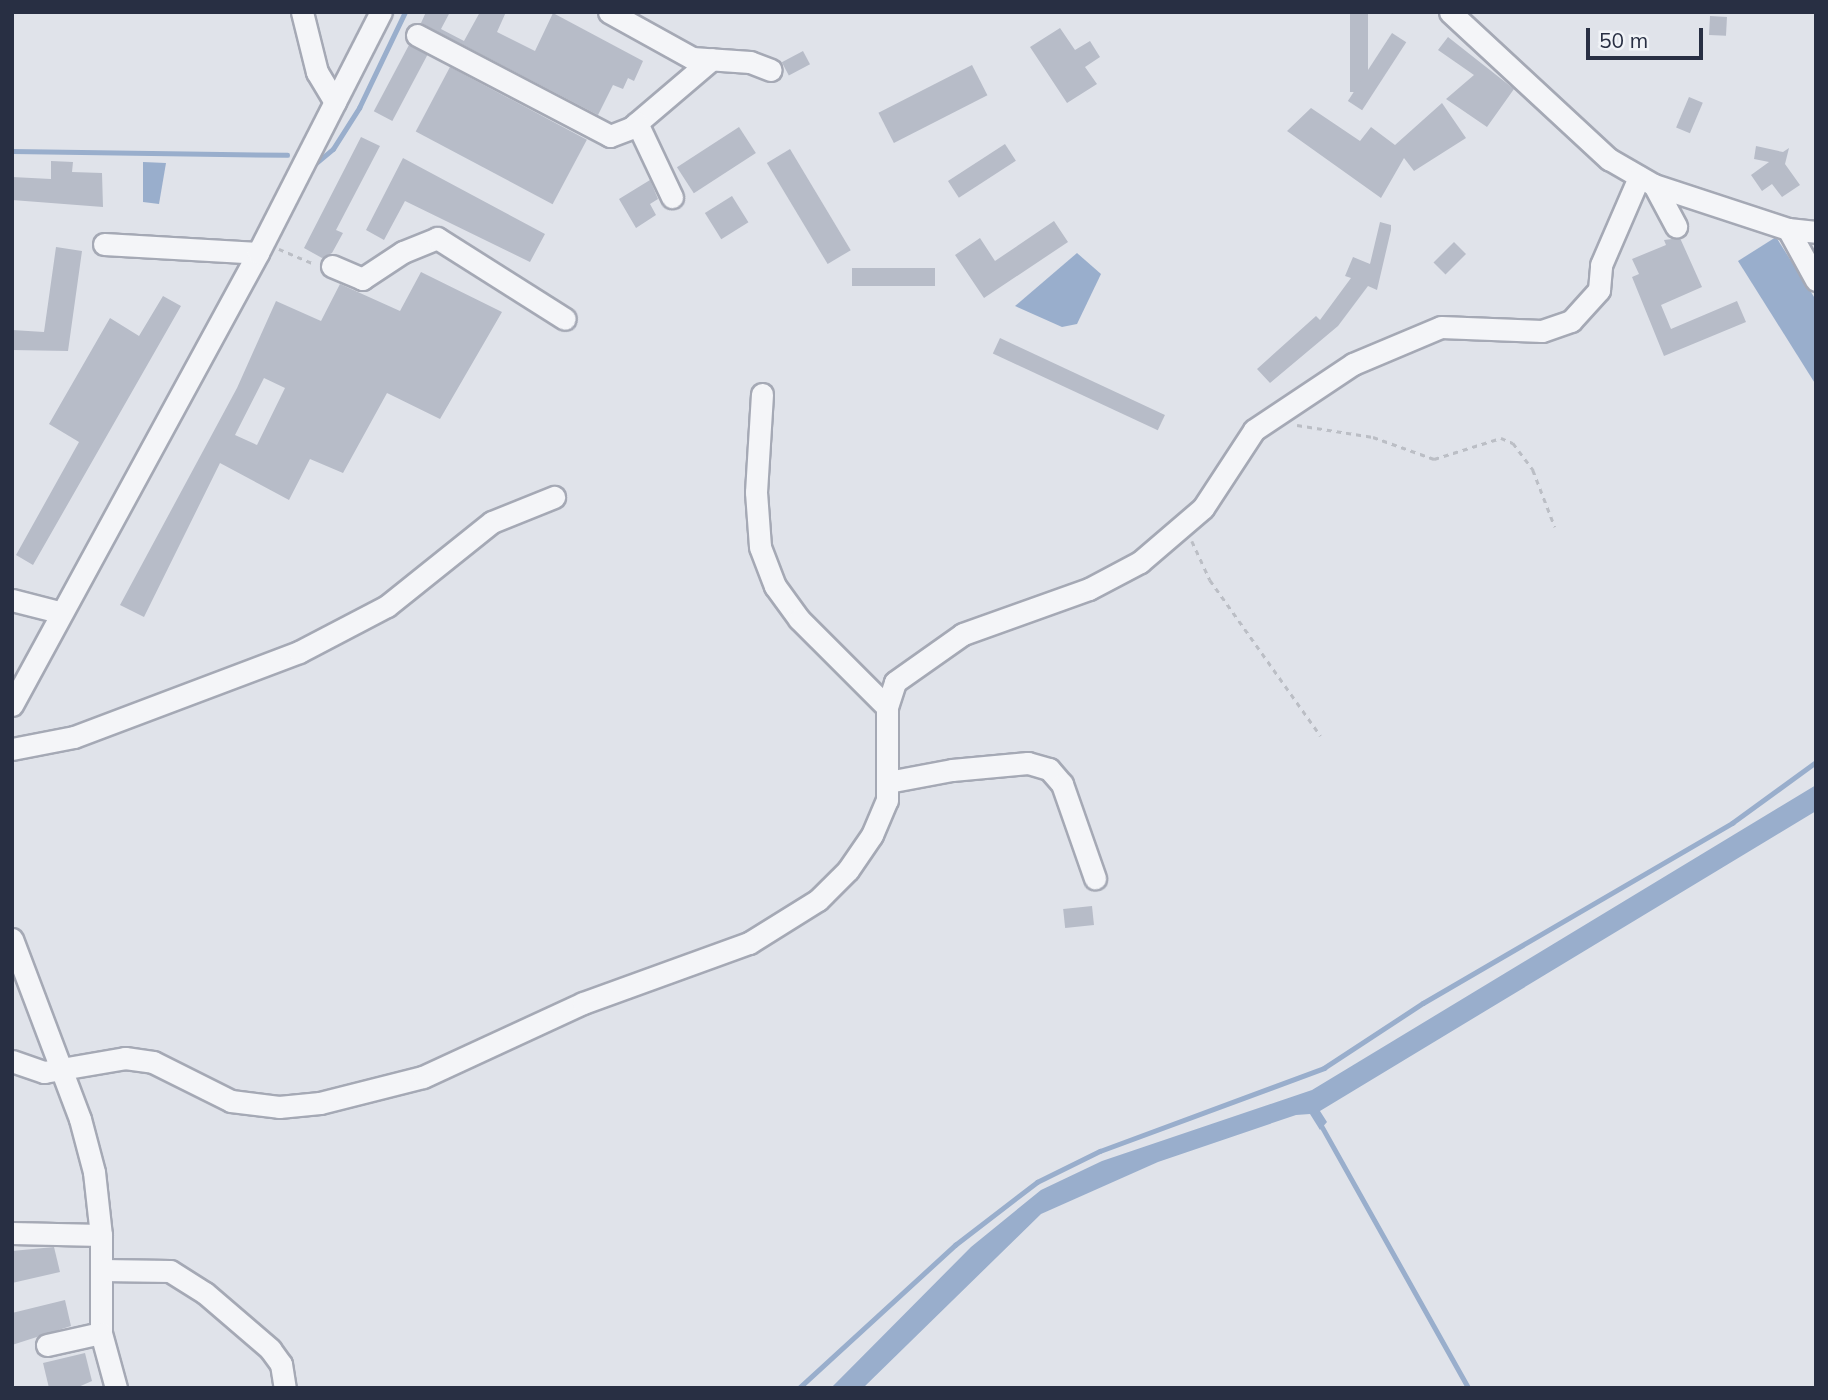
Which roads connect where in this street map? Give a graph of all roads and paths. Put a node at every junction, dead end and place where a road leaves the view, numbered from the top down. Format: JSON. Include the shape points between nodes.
{"nodes":[{"id":1,"x":302,"y":12,"type":"edge"},
{"id":2,"x":381,"y":12,"type":"edge"},
{"id":3,"x":609,"y":12,"type":"edge"},
{"id":4,"x":1450,"y":12,"type":"edge"},
{"id":5,"x":417,"y":35,"type":"dead end"},
{"id":6,"x":712,"y":59,"type":"junction"},
{"id":7,"x":771,"y":70,"type":"dead end"},
{"id":8,"x":335,"y":102,"type":"junction"},
{"id":9,"x":637,"y":123,"type":"junction"},
{"id":10,"x":1646,"y":181,"type":"junction"},
{"id":11,"x":672,"y":197,"type":"dead end"},
{"id":12,"x":1676,"y":226,"type":"dead end"},
{"id":13,"x":1788,"y":229,"type":"junction"},
{"id":14,"x":1816,"y":232,"type":"edge"},
{"id":15,"x":104,"y":244,"type":"dead end"},
{"id":16,"x":261,"y":247,"type":"junction"},
{"id":17,"x":332,"y":266,"type":"joint"},
{"id":18,"x":1816,"y":279,"type":"edge"},
{"id":19,"x":565,"y":319,"type":"dead end"},
{"id":20,"x":762,"y":394,"type":"dead end"},
{"id":21,"x":1265,"y":421,"type":"junction"},
{"id":22,"x":554,"y":497,"type":"dead end"},
{"id":23,"x":1197,"y":513,"type":"junction"},
{"id":24,"x":1555,"y":527,"type":"dead end"},
{"id":25,"x":12,"y":600,"type":"edge"},
{"id":26,"x":60,"y":612,"type":"junction"},
{"id":27,"x":12,"y":705,"type":"edge"},
{"id":28,"x":887,"y":707,"type":"junction"},
{"id":29,"x":1321,"y":736,"type":"dead end"},
{"id":30,"x":12,"y":749,"type":"edge"},
{"id":31,"x":888,"y":782,"type":"junction"},
{"id":32,"x":1095,"y":878,"type":"dead end"},
{"id":33,"x":12,"y":939,"type":"edge"},
{"id":34,"x":12,"y":1062,"type":"edge"},
{"id":35,"x":62,"y":1068,"type":"junction"},
{"id":36,"x":12,"y":1233,"type":"edge"},
{"id":37,"x":101,"y":1235,"type":"junction"},
{"id":38,"x":102,"y":1270,"type":"junction"},
{"id":39,"x":101,"y":1333,"type":"junction"},
{"id":40,"x":47,"y":1345,"type":"dead end"},
{"id":41,"x":116,"y":1388,"type":"edge"},
{"id":42,"x":285,"y":1388,"type":"edge"}],
"edges":[{"from":1,"to":8,"type":"street","via":[[317,72]]},
{"from":2,"to":8,"type":"street"},
{"from":3,"to":6,"type":"street","via":[[692,58]]},
{"from":4,"to":10,"type":"street","via":[[1609,159]]},
{"from":5,"to":9,"type":"street","via":[[605,134]]},
{"from":6,"to":7,"type":"street"},
{"from":6,"to":9,"type":"street"},
{"from":8,"to":16,"type":"street"},
{"from":9,"to":11,"type":"street"},
{"from":10,"to":12,"type":"street"},
{"from":10,"to":13,"type":"street","via":[[1761,216]]},
{"from":10,"to":21,"type":"street","via":[[1601,265],[1599,290],[1572,321],[1542,331],[1441,327],[1353,364]]},
{"from":13,"to":14,"type":"street"},
{"from":13,"to":18,"type":"street"},
{"from":15,"to":16,"type":"street"},
{"from":16,"to":17,"type":"path"},
{"from":16,"to":26,"type":"street"},
{"from":17,"to":19,"type":"street","via":[[362,279],[403,252],[437,238]]},
{"from":20,"to":28,"type":"street","via":[[756,492],[760,547],[775,586],[799,619]]},
{"from":21,"to":23,"type":"street","via":[[1239,446]]},
{"from":21,"to":24,"type":"path","via":[[1373,437],[1434,459],[1500,438],[1513,443],[1533,470]]},
{"from":22,"to":30,"type":"street","via":[[492,522],[387,606],[299,652],[74,737]]},
{"from":23,"to":28,"type":"street","via":[[1121,575],[963,634],[932,652],[895,682]]},
{"from":23,"to":29,"type":"path","via":[[1192,540],[1210,580]]},
{"from":25,"to":26,"type":"street"},
{"from":26,"to":27,"type":"street"},
{"from":28,"to":31,"type":"street"},
{"from":31,"to":32,"type":"street","via":[[1016,764],[1049,769],[1062,784]]},
{"from":31,"to":35,"type":"street","via":[[887,800],[872,835],[848,870],[794,917],[749,943],[583,1003],[383,1091],[266,1106],[210,1093],[153,1062],[125,1058]]},
{"from":33,"to":35,"type":"street"},
{"from":34,"to":35,"type":"street","via":[[44,1072]]},
{"from":35,"to":37,"type":"street","via":[[94,1172]]},
{"from":36,"to":37,"type":"street"},
{"from":37,"to":38,"type":"street"},
{"from":38,"to":39,"type":"street"},
{"from":38,"to":42,"type":"street","via":[[170,1271],[205,1293],[270,1349],[281,1364]]},
{"from":39,"to":40,"type":"street"},
{"from":39,"to":41,"type":"street"}]}
